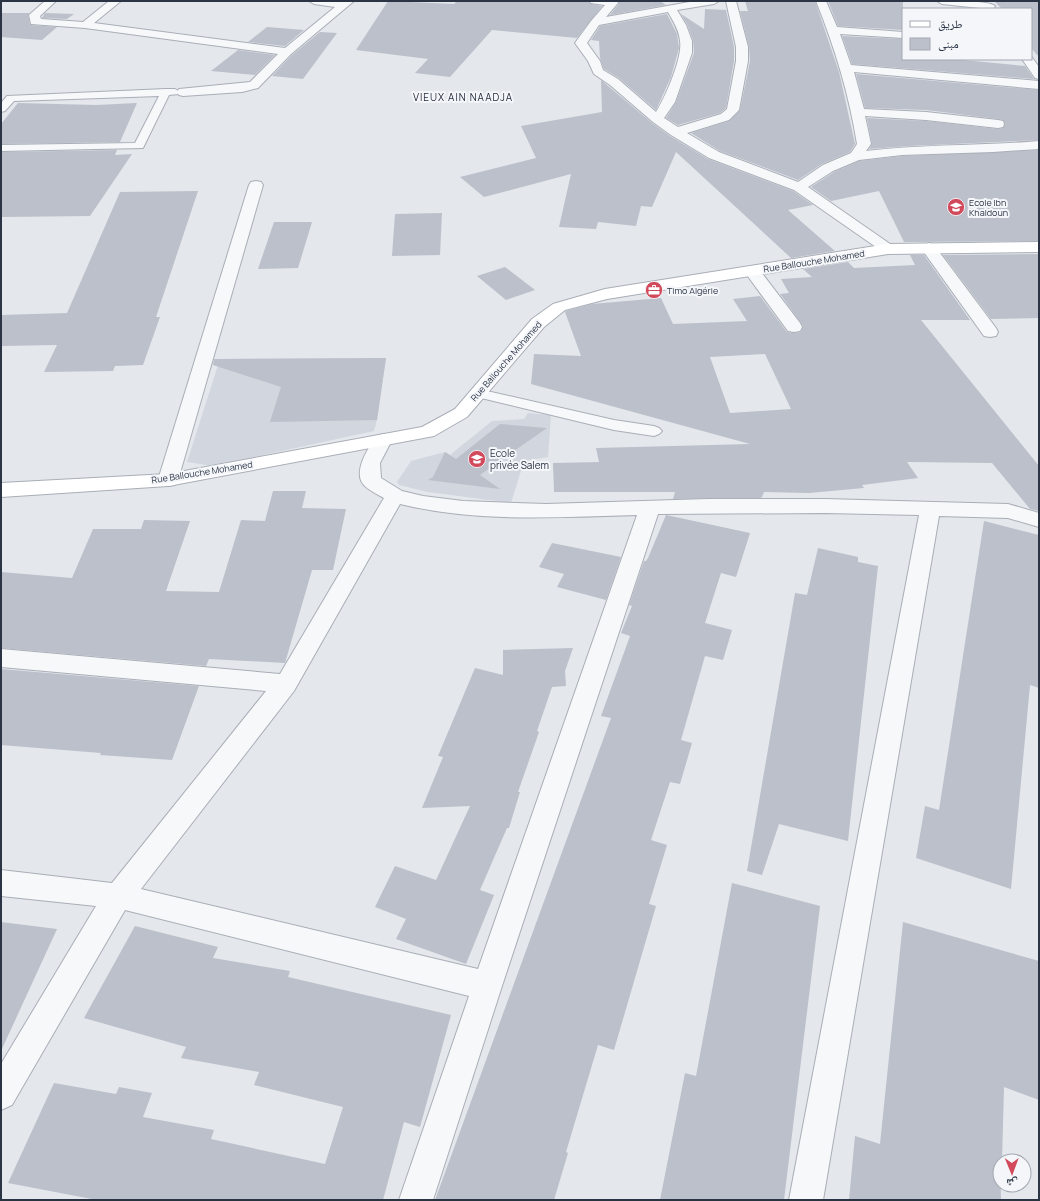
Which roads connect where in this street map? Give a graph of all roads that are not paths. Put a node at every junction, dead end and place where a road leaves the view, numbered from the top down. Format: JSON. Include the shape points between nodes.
{"nodes":[{"id":1,"x":51,"y":1,"type":"edge"},
{"id":2,"x":116,"y":1,"type":"edge"},
{"id":3,"x":314,"y":1,"type":"edge"},
{"id":4,"x":595,"y":1,"type":"edge"},
{"id":5,"x":714,"y":1,"type":"edge"},
{"id":6,"x":731,"y":1,"type":"edge"},
{"id":7,"x":822,"y":1,"type":"edge"},
{"id":8,"x":942,"y":1,"type":"edge"},
{"id":9,"x":614,"y":2,"type":"edge"},
{"id":10,"x":347,"y":3,"type":"edge"},
{"id":11,"x":989,"y":5,"type":"edge"},
{"id":12,"x":671,"y":9,"type":"junction"},
{"id":13,"x":595,"y":23,"type":"junction"},
{"id":14,"x":85,"y":25,"type":"junction"},
{"id":15,"x":834,"y":30,"type":"junction"},
{"id":16,"x":902,"y":35,"type":"edge"},
{"id":17,"x":287,"y":52,"type":"junction"},
{"id":18,"x":1029,"y":60,"type":"edge"},
{"id":19,"x":848,"y":68,"type":"junction"},
{"id":20,"x":1039,"y":75,"type":"edge"},
{"id":21,"x":1039,"y":85,"type":"edge"},
{"id":22,"x":166,"y":92,"type":"junction"},
{"id":23,"x":183,"y":92,"type":"joint"},
{"id":24,"x":1,"y":109,"type":"edge"},
{"id":25,"x":859,"y":112,"type":"junction"},
{"id":26,"x":657,"y":119,"type":"junction"},
{"id":27,"x":998,"y":124,"type":"dead end"},
{"id":28,"x":676,"y":132,"type":"junction"},
{"id":29,"x":1039,"y":145,"type":"edge"},
{"id":30,"x":1,"y":148,"type":"edge"},
{"id":31,"x":856,"y":156,"type":"junction"},
{"id":32,"x":256,"y":185,"type":"dead end"},
{"id":33,"x":799,"y":187,"type":"junction"},
{"id":34,"x":1039,"y":247,"type":"edge"},
{"id":35,"x":929,"y":248,"type":"junction"},
{"id":36,"x":888,"y":249,"type":"junction"},
{"id":37,"x":752,"y":271,"type":"junction"},
{"id":38,"x":794,"y":327,"type":"dead end"},
{"id":39,"x":990,"y":332,"type":"dead end"},
{"id":40,"x":478,"y":393,"type":"junction"},
{"id":41,"x":654,"y":431,"type":"dead end"},
{"id":42,"x":382,"y":440,"type":"junction"},
{"id":43,"x":168,"y":480,"type":"junction"},
{"id":44,"x":1,"y":490,"type":"edge"},
{"id":45,"x":395,"y":496,"type":"junction"},
{"id":46,"x":650,"y":508,"type":"junction"},
{"id":47,"x":930,"y":509,"type":"junction"},
{"id":48,"x":1039,"y":520,"type":"edge"},
{"id":49,"x":1,"y":658,"type":"edge"},
{"id":50,"x":286,"y":684,"type":"junction"},
{"id":51,"x":1,"y":883,"type":"edge"},
{"id":52,"x":118,"y":896,"type":"junction"},
{"id":53,"x":487,"y":986,"type":"junction"},
{"id":54,"x":1,"y":1094,"type":"edge"},
{"id":55,"x":416,"y":1200,"type":"edge"},
{"id":56,"x":806,"y":1200,"type":"edge"}],
"edges":[{"from":1,"to":14,"type":"street","via":[[34,15],[35,22]]},
{"from":2,"to":14,"type":"street"},
{"from":3,"to":10,"type":"street"},
{"from":4,"to":9,"type":"street"},
{"from":5,"to":12,"type":"street"},
{"from":6,"to":28,"type":"street","via":[[742,54],[733,110],[725,117]]},
{"from":7,"to":15,"type":"street"},
{"from":8,"to":11,"type":"street"},
{"from":9,"to":13,"type":"street"},
{"from":10,"to":17,"type":"street"},
{"from":12,"to":13,"type":"street"},
{"from":12,"to":26,"type":"street","via":[[681,25],[686,41],[686,53],[669,102]]},
{"from":13,"to":26,"type":"street","via":[[581,43],[594,61],[598,72],[614,82]]},
{"from":14,"to":17,"type":"street"},
{"from":15,"to":16,"type":"street"},
{"from":15,"to":19,"type":"street"},
{"from":17,"to":23,"type":"street","via":[[254,85],[234,89]]},
{"from":18,"to":20,"type":"street"},
{"from":19,"to":21,"type":"street"},
{"from":19,"to":25,"type":"street"},
{"from":22,"to":23,"type":"lane"},
{"from":22,"to":24,"type":"lane","via":[[11,98]]},
{"from":22,"to":30,"type":"lane","via":[[139,146]]},
{"from":25,"to":27,"type":"street"},
{"from":25,"to":31,"type":"street","via":[[864,144]]},
{"from":26,"to":28,"type":"street"},
{"from":28,"to":33,"type":"street","via":[[714,155]]},
{"from":29,"to":31,"type":"street","via":[[1004,149],[882,152]]},
{"from":31,"to":33,"type":"street","via":[[828,168]]},
{"from":32,"to":43,"type":"street"},
{"from":33,"to":36,"type":"street"},
{"from":34,"to":35,"type":"street","name":"Rue Ballouche Mohamed"},
{"from":35,"to":36,"type":"street","name":"Rue Ballouche Mohamed"},
{"from":35,"to":39,"type":"street"},
{"from":36,"to":37,"type":"street","name":"Rue Ballouche Mohamed"},
{"from":37,"to":38,"type":"street"},
{"from":37,"to":40,"type":"street","name":"Rue Ballouche Mohamed","via":[[605,294],[559,308],[538,323]]},
{"from":40,"to":41,"type":"lane","via":[[614,425]]},
{"from":40,"to":42,"type":"street","name":"Rue Ballouche Mohamed","via":[[461,412],[427,432]]},
{"from":42,"to":43,"type":"street","name":"Rue Ballouche Mohamed"},
{"from":42,"to":45,"type":"street","via":[[370,463],[371,481]]},
{"from":43,"to":44,"type":"street","name":"Rue Ballouche Mohamed"},
{"from":45,"to":46,"type":"street","via":[[422,503],[478,508],[546,511]]},
{"from":45,"to":50,"type":"street"},
{"from":46,"to":47,"type":"street","via":[[708,506]]},
{"from":46,"to":53,"type":"street"},
{"from":47,"to":48,"type":"street","via":[[1008,511]]},
{"from":47,"to":56,"type":"street"},
{"from":49,"to":50,"type":"street"},
{"from":50,"to":52,"type":"street"},
{"from":51,"to":52,"type":"street"},
{"from":52,"to":53,"type":"street"},
{"from":52,"to":54,"type":"street"},
{"from":53,"to":55,"type":"street"}]}
